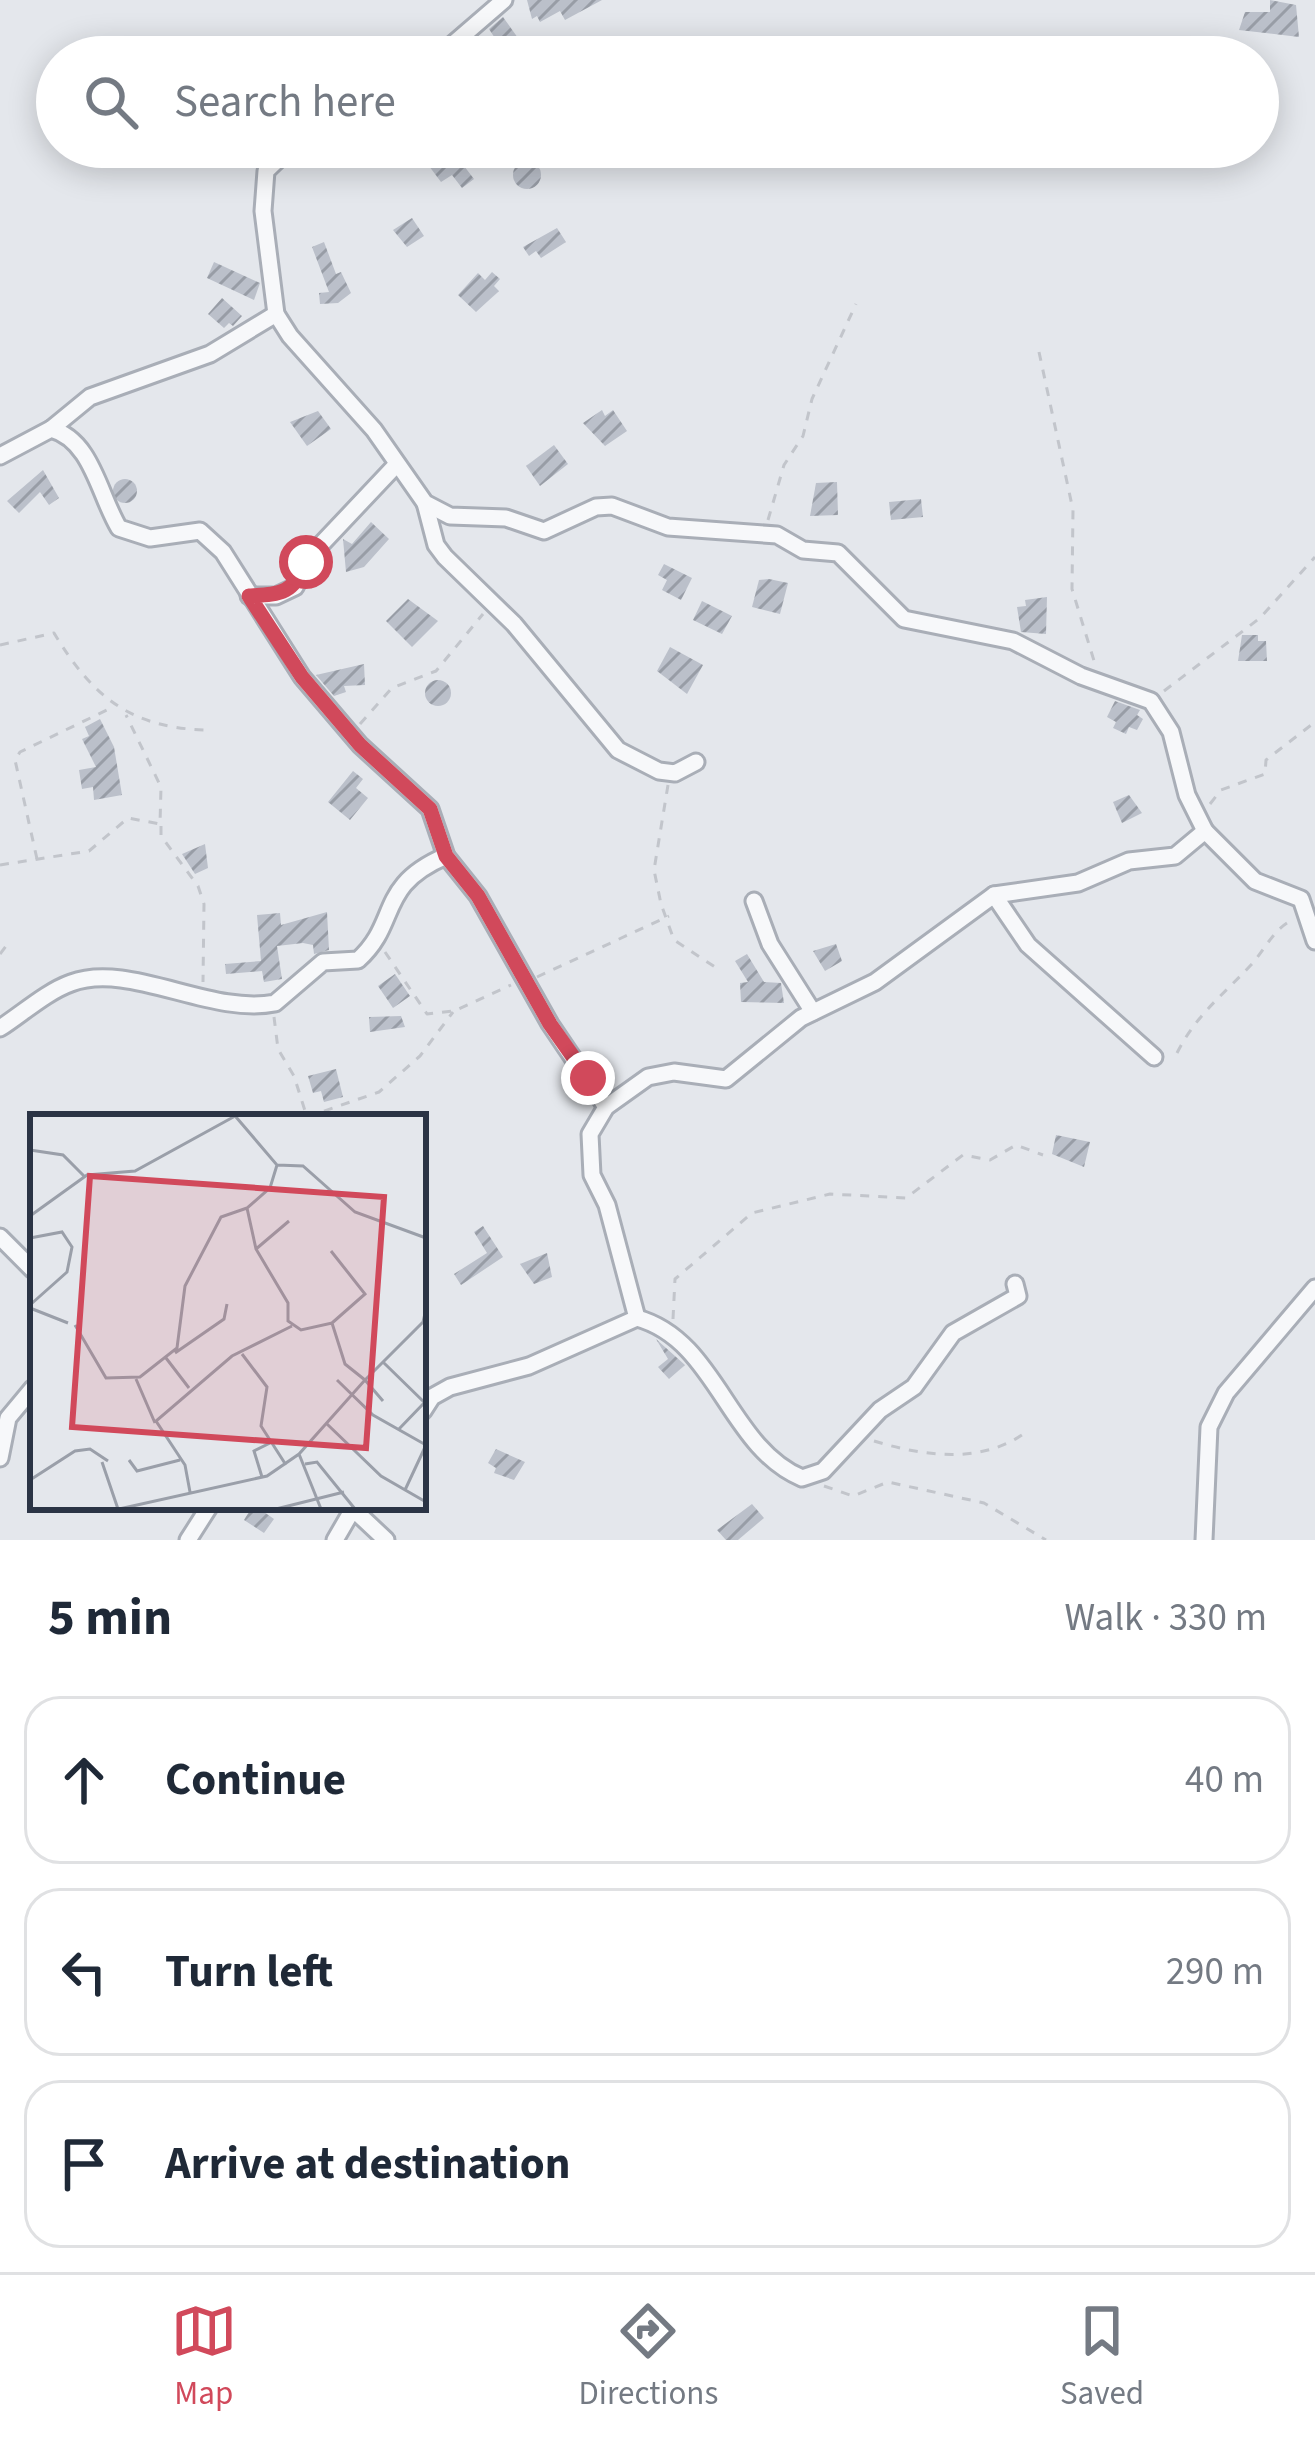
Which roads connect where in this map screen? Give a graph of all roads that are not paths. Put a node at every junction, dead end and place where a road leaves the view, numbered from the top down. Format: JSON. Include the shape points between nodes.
{"nodes":[{"id":1,"x":504,"y":0,"type":"edge"},
{"id":2,"x":462,"y":36,"type":"edge"},
{"id":3,"x":268,"y":168,"type":"edge"},
{"id":4,"x":277,"y":314,"type":"junction"},
{"id":5,"x":51,"y":429,"type":"junction"},
{"id":6,"x":0,"y":456,"type":"edge"},
{"id":7,"x":397,"y":464,"type":"junction"},
{"id":8,"x":425,"y":502,"type":"junction"},
{"id":9,"x":249,"y":596,"type":"junction"},
{"id":10,"x":696,"y":762,"type":"dead end"},
{"id":11,"x":1202,"y":827,"type":"junction"},
{"id":12,"x":446,"y":856,"type":"junction"},
{"id":13,"x":994,"y":896,"type":"junction"},
{"id":14,"x":754,"y":901,"type":"dead end"},
{"id":15,"x":1315,"y":941,"type":"edge"},
{"id":16,"x":813,"y":1012,"type":"junction"},
{"id":17,"x":0,"y":1028,"type":"edge"},
{"id":18,"x":1154,"y":1057,"type":"dead end"},
{"id":19,"x":606,"y":1107,"type":"junction"},
{"id":20,"x":0,"y":1237,"type":"edge"},
{"id":21,"x":30,"y":1267,"type":"edge"},
{"id":22,"x":1015,"y":1284,"type":"dead end"},
{"id":23,"x":1315,"y":1288,"type":"edge"},
{"id":24,"x":637,"y":1318,"type":"junction"},
{"id":25,"x":30,"y":1392,"type":"edge"},
{"id":26,"x":426,"y":1406,"type":"edge"},
{"id":27,"x":0,"y":1458,"type":"edge"},
{"id":28,"x":207,"y":1510,"type":"edge"},
{"id":29,"x":351,"y":1510,"type":"edge"},
{"id":30,"x":354,"y":1510,"type":"edge"},
{"id":31,"x":188,"y":1540,"type":"edge"},
{"id":32,"x":335,"y":1540,"type":"edge"},
{"id":33,"x":386,"y":1540,"type":"edge"},
{"id":34,"x":1204,"y":1540,"type":"edge"}],
"edges":[{"from":1,"to":2,"type":"street"},
{"from":3,"to":4,"type":"street","via":[[263,211]]},
{"from":4,"to":5,"type":"street","via":[[210,354],[90,397]]},
{"from":4,"to":7,"type":"street"},
{"from":5,"to":6,"type":"street"},
{"from":5,"to":9,"type":"street","via":[[88,460],[118,528],[150,538],[200,532],[223,552]]},
{"from":7,"to":8,"type":"street"},
{"from":7,"to":9,"type":"street","via":[[313,553],[295,587]]},
{"from":8,"to":10,"type":"street","via":[[436,545],[618,750],[675,773]]},
{"from":8,"to":11,"type":"street","via":[[450,516],[506,518],[544,531],[611,506],[687,530],[764,534],[838,553],[904,619],[1012,641],[1151,701],[1171,732]]},
{"from":9,"to":12,"type":"street","via":[[302,677],[430,809]]},
{"from":11,"to":13,"type":"street","via":[[1175,856]]},
{"from":11,"to":15,"type":"street","via":[[1255,881],[1298,896]]},
{"from":12,"to":17,"type":"street","via":[[407,878],[358,960],[323,962],[281,1000],[208,999],[92,978]]},
{"from":12,"to":19,"type":"street"},
{"from":13,"to":16,"type":"street","via":[[875,982]]},
{"from":13,"to":18,"type":"street","via":[[1028,945]]},
{"from":14,"to":16,"type":"street","via":[[770,944]]},
{"from":16,"to":19,"type":"street","via":[[726,1079],[661,1073]]},
{"from":19,"to":24,"type":"street","via":[[590,1134],[592,1175]]},
{"from":20,"to":21,"type":"street"},
{"from":22,"to":24,"type":"street","via":[[1018,1296],[953,1333],[914,1388],[814,1477],[796,1476],[773,1456],[675,1332]]},
{"from":23,"to":34,"type":"street","via":[[1226,1393],[1209,1427]]},
{"from":24,"to":26,"type":"street","via":[[530,1366],[450,1387]]},
{"from":25,"to":27,"type":"street","via":[[8,1418]]},
{"from":28,"to":31,"type":"street"},
{"from":29,"to":32,"type":"street"},
{"from":30,"to":33,"type":"street"}]}
